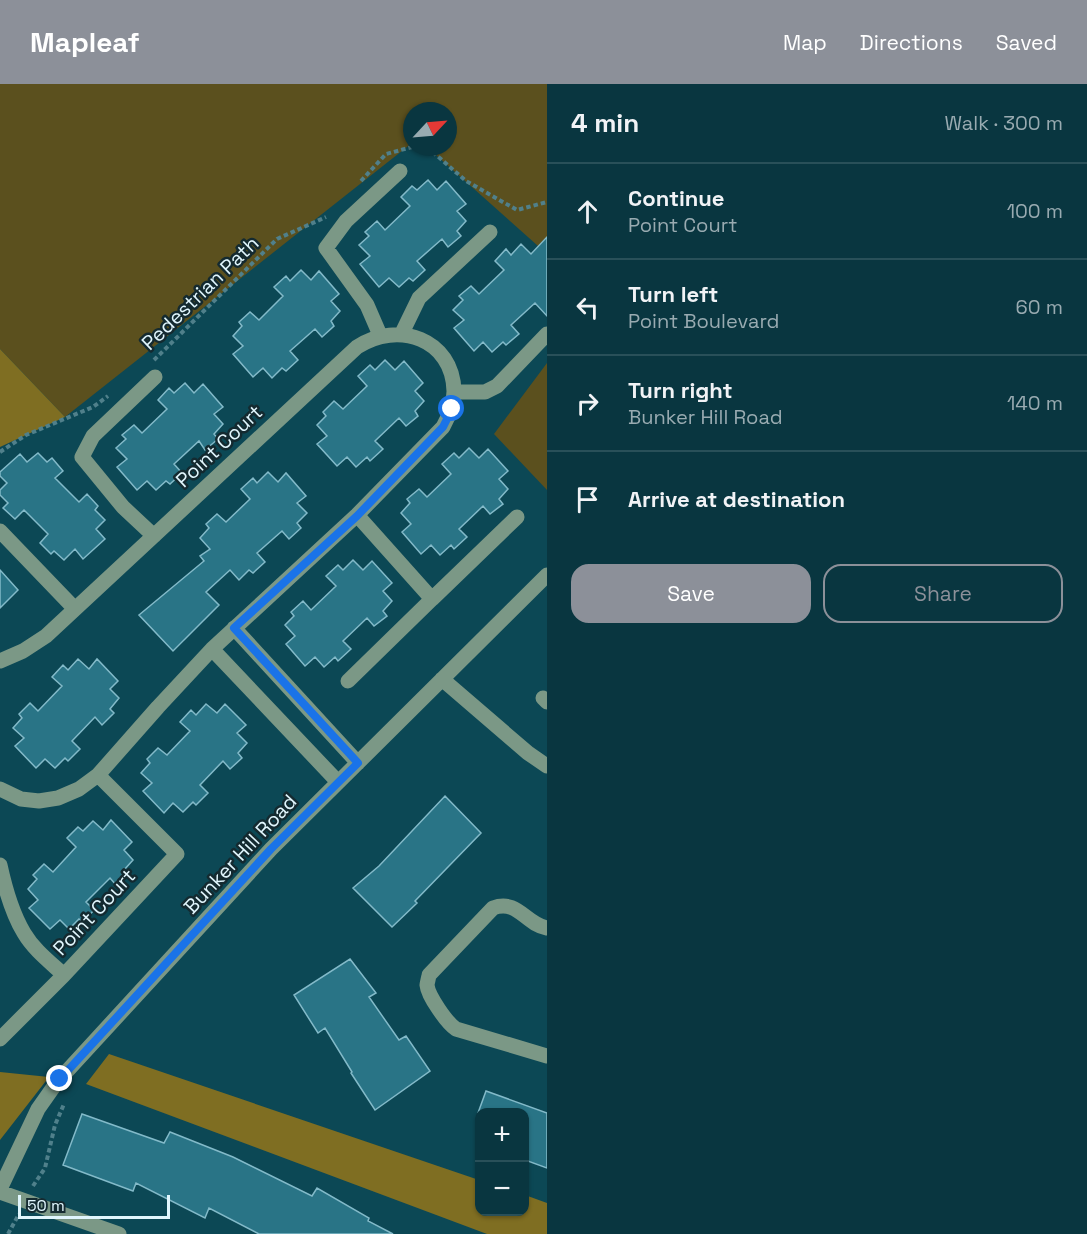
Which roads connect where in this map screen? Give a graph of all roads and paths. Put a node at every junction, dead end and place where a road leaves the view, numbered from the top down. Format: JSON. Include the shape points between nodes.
{"nodes":[{"id":1,"x":403,"y":149,"type":"edge"},
{"id":2,"x":437,"y":156,"type":"edge"},
{"id":3,"x":400,"y":171,"type":"dead end"},
{"id":4,"x":358,"y":184,"type":"dead end"},
{"id":5,"x":547,"y":202,"type":"edge"},
{"id":6,"x":331,"y":211,"type":"dead end"},
{"id":7,"x":490,"y":232,"type":"dead end"},
{"id":8,"x":402,"y":333,"type":"junction"},
{"id":9,"x":547,"y":334,"type":"edge"},
{"id":10,"x":380,"y":335,"type":"junction"},
{"id":11,"x":151,"y":371,"type":"joint"},
{"id":12,"x":454,"y":392,"type":"junction"},
{"id":13,"x":111,"y":393,"type":"dead end"},
{"id":14,"x":0,"y":452,"type":"edge"},
{"id":15,"x":357,"y":516,"type":"junction"},
{"id":16,"x":517,"y":517,"type":"dead end"},
{"id":17,"x":0,"y":531,"type":"edge"},
{"id":18,"x":154,"y":536,"type":"junction"},
{"id":19,"x":547,"y":575,"type":"edge"},
{"id":20,"x":432,"y":599,"type":"junction"},
{"id":21,"x":75,"y":609,"type":"junction"},
{"id":22,"x":234,"y":628,"type":"junction"},
{"id":23,"x":212,"y":649,"type":"junction"},
{"id":24,"x":0,"y":661,"type":"edge"},
{"id":25,"x":442,"y":679,"type":"junction"},
{"id":26,"x":348,"y":681,"type":"dead end"},
{"id":27,"x":358,"y":763,"type":"junction"},
{"id":28,"x":547,"y":766,"type":"edge"},
{"id":29,"x":98,"y":775,"type":"junction"},
{"id":30,"x":338,"y":782,"type":"junction"},
{"id":31,"x":0,"y":789,"type":"edge"},
{"id":32,"x":0,"y":865,"type":"edge"},
{"id":33,"x":7,"y":913,"type":"edge"},
{"id":34,"x":547,"y":928,"type":"edge"},
{"id":35,"x":64,"y":975,"type":"junction"},
{"id":36,"x":0,"y":1039,"type":"edge"},
{"id":37,"x":547,"y":1056,"type":"edge"},
{"id":38,"x":64,"y":1104,"type":"dead end"},
{"id":39,"x":0,"y":1191,"type":"edge"},
{"id":40,"x":27,"y":1202,"type":"junction"},
{"id":41,"x":8,"y":1234,"type":"edge"},
{"id":42,"x":119,"y":1234,"type":"edge"}],
"edges":[{"from":1,"to":4,"type":"path","via":[[386,154]]},
{"from":2,"to":5,"type":"path","via":[[466,181],[517,210]]},
{"from":3,"to":10,"type":"street","via":[[346,221],[326,248],[367,305]]},
{"from":6,"to":11,"type":"path","name":"Pedestrian Path","via":[[325,218],[277,239]]},
{"from":7,"to":8,"type":"street","via":[[419,298]]},
{"from":8,"to":10,"type":"street","name":"Point Court"},
{"from":8,"to":12,"type":"street","name":"Point Court","via":[[419,338],[444,359],[452,375]]},
{"from":9,"to":12,"type":"street","via":[[497,386],[485,392]]},
{"from":10,"to":18,"type":"street","name":"Point Court","via":[[357,347]]},
{"from":11,"to":18,"type":"street","via":[[93,436],[82,457],[123,507]]},
{"from":12,"to":15,"type":"street","via":[[452,409],[443,427]]},
{"from":13,"to":14,"type":"path","via":[[93,407],[26,435]]},
{"from":15,"to":20,"type":"street"},
{"from":15,"to":22,"type":"street"},
{"from":16,"to":20,"type":"street"},
{"from":17,"to":21,"type":"street"},
{"from":18,"to":21,"type":"street","name":"Point Court"},
{"from":19,"to":25,"type":"street","name":"Bunker Hill Road"},
{"from":20,"to":26,"type":"street"},
{"from":21,"to":24,"type":"street","name":"Point Court","via":[[46,636]]},
{"from":22,"to":23,"type":"street"},
{"from":22,"to":27,"type":"street"},
{"from":23,"to":29,"type":"street"},
{"from":23,"to":30,"type":"street"},
{"from":25,"to":27,"type":"street","name":"Bunker Hill Road"},
{"from":25,"to":28,"type":"street"},
{"from":27,"to":30,"type":"street","name":"Bunker Hill Road"},
{"from":29,"to":31,"type":"street","via":[[79,789],[39,801],[21,799]]},
{"from":29,"to":35,"type":"street","name":"Point Court","via":[[177,854]]},
{"from":30,"to":39,"type":"street","name":"Bunker Hill Road","via":[[271,849],[57,1083],[38,1109]]},
{"from":32,"to":33,"type":"street","name":"Point Court"},
{"from":33,"to":35,"type":"street","name":"Point Court"},
{"from":34,"to":37,"type":"street","via":[[511,906],[493,908],[429,975],[427,985],[449,1024],[456,1029]]},
{"from":35,"to":36,"type":"street","name":"Point Court"},
{"from":38,"to":40,"type":"path","via":[[45,1168]]},
{"from":39,"to":40,"type":"street"},
{"from":40,"to":41,"type":"path"},
{"from":40,"to":42,"type":"street"}]}
